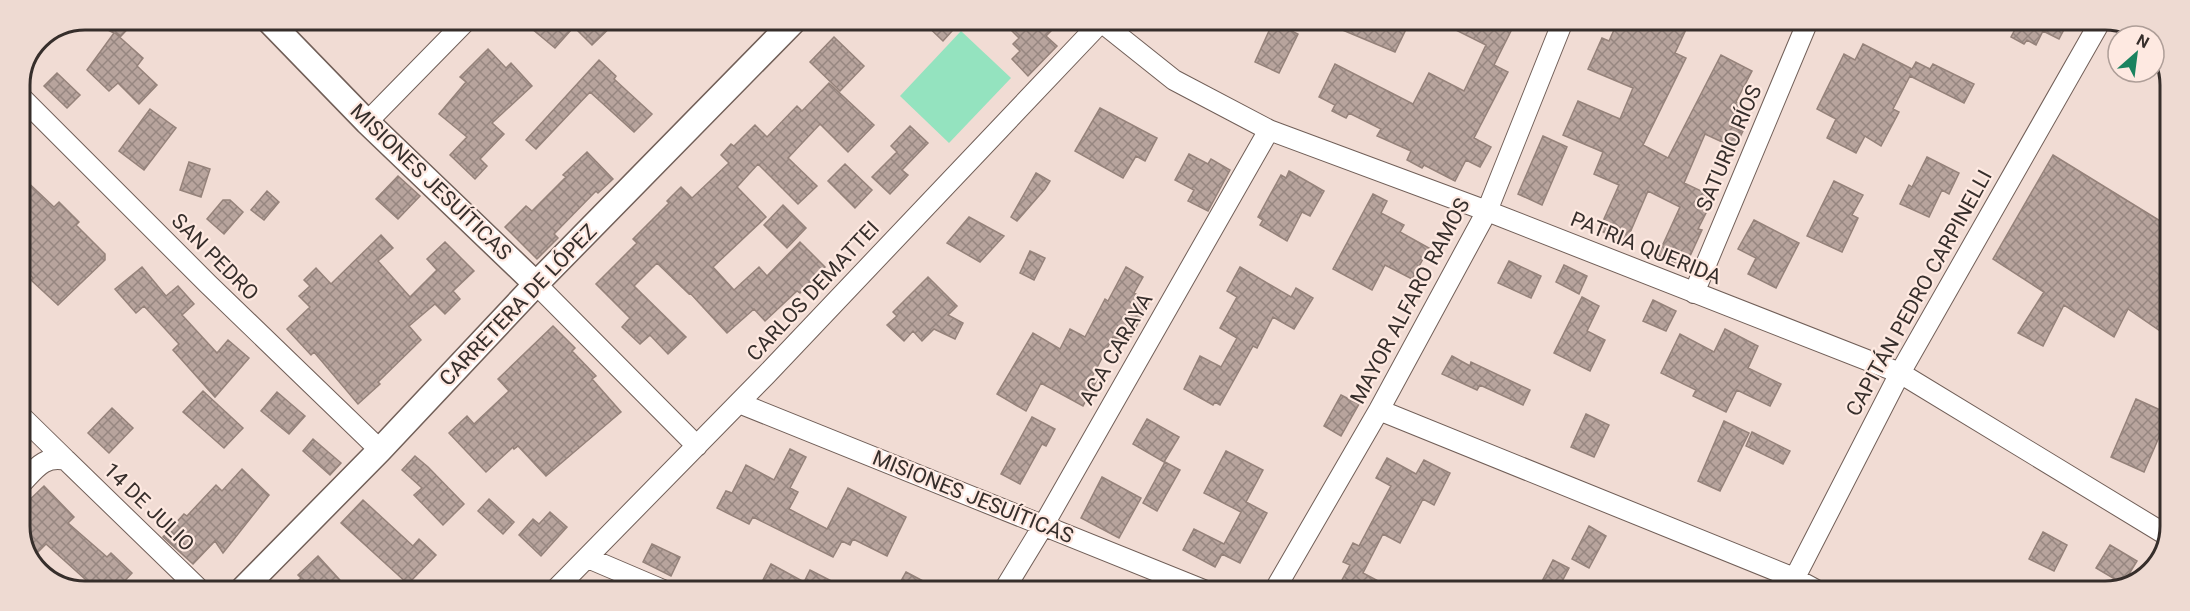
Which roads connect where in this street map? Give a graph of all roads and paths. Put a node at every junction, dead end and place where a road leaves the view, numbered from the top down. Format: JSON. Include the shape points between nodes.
{"nodes":[{"id":1,"x":278,"y":30,"type":"edge"},
{"id":2,"x":457,"y":30,"type":"edge"},
{"id":3,"x":785,"y":30,"type":"edge"},
{"id":4,"x":1091,"y":30,"type":"edge"},
{"id":5,"x":1111,"y":30,"type":"edge"},
{"id":6,"x":1559,"y":30,"type":"edge"},
{"id":7,"x":1804,"y":30,"type":"edge"},
{"id":8,"x":2095,"y":30,"type":"edge"},
{"id":9,"x":30,"y":106,"type":"edge"},
{"id":10,"x":367,"y":122,"type":"junction"},
{"id":11,"x":1269,"y":130,"type":"junction"},
{"id":12,"x":1487,"y":211,"type":"junction"},
{"id":13,"x":536,"y":284,"type":"junction"},
{"id":14,"x":1694,"y":293,"type":"junction"},
{"id":15,"x":1900,"y":373,"type":"junction"},
{"id":16,"x":739,"y":403,"type":"junction"},
{"id":17,"x":1379,"y":411,"type":"junction"},
{"id":18,"x":30,"y":425,"type":"edge"},
{"id":19,"x":697,"y":446,"type":"junction"},
{"id":20,"x":380,"y":450,"type":"junction"},
{"id":21,"x":65,"y":459,"type":"junction"},
{"id":22,"x":30,"y":474,"type":"edge"},
{"id":23,"x":1043,"y":526,"type":"junction"},
{"id":24,"x":2160,"y":531,"type":"edge"},
{"id":25,"x":588,"y":558,"type":"junction"},
{"id":26,"x":190,"y":581,"type":"edge"},
{"id":27,"x":251,"y":581,"type":"edge"},
{"id":28,"x":564,"y":581,"type":"edge"},
{"id":29,"x":642,"y":581,"type":"edge"},
{"id":30,"x":1009,"y":581,"type":"edge"},
{"id":31,"x":1181,"y":581,"type":"edge"},
{"id":32,"x":1280,"y":581,"type":"edge"},
{"id":33,"x":1782,"y":581,"type":"edge"},
{"id":34,"x":1793,"y":581,"type":"edge"}],
"edges":[{"from":1,"to":10,"type":"main road","name":"MISIONES JESUÍTICAS"},
{"from":2,"to":10,"type":"street"},
{"from":3,"to":13,"type":"main road","name":"CARRETERA DE LÓPEZ"},
{"from":4,"to":16,"type":"street","name":"CARLOS DEMATTEI"},
{"from":5,"to":11,"type":"street","name":"PATRIA QUERIDA","via":[[1174,80]]},
{"from":6,"to":12,"type":"street","name":"MAYOR ALFARO RAMOS"},
{"from":7,"to":14,"type":"street","name":"SATURIO RÍOS"},
{"from":8,"to":15,"type":"street","name":"CAPITÁN PEDRO CARPINELLI"},
{"from":9,"to":20,"type":"street","name":"SAN PEDRO"},
{"from":10,"to":13,"type":"main road","name":"MISIONES JESUÍTICAS"},
{"from":11,"to":12,"type":"street","name":"PATRIA QUERIDA"},
{"from":11,"to":23,"type":"street","name":"ACA CARAYA"},
{"from":12,"to":14,"type":"street","name":"PATRIA QUERIDA"},
{"from":12,"to":17,"type":"street","name":"MAYOR ALFARO RAMOS"},
{"from":13,"to":19,"type":"street","name":"MISIONES JESUÍTICAS"},
{"from":13,"to":20,"type":"main road","name":"CARRETERA DE LÓPEZ"},
{"from":14,"to":15,"type":"street","name":"PATRIA QUERIDA"},
{"from":15,"to":24,"type":"street","name":"PATRIA QUERIDA"},
{"from":15,"to":34,"type":"street","name":"CAPITÁN PEDRO CARPINELLI"},
{"from":16,"to":19,"type":"street","name":"CARLOS DEMATTEI"},
{"from":16,"to":23,"type":"street","name":"MISIONES JESUÍTICAS"},
{"from":17,"to":32,"type":"street","name":"MAYOR ALFARO RAMOS"},
{"from":17,"to":33,"type":"street"},
{"from":18,"to":21,"type":"street","name":"14 DE JULIO"},
{"from":19,"to":25,"type":"street","name":"CARLOS DEMATTEI"},
{"from":20,"to":27,"type":"main road","name":"CARRETERA DE LÓPEZ"},
{"from":21,"to":22,"type":"street","via":[[53,458]]},
{"from":21,"to":26,"type":"street","name":"14 DE JULIO"},
{"from":23,"to":30,"type":"street","name":"ACA CARAYA"},
{"from":23,"to":31,"type":"street","name":"MISIONES JESUÍTICAS"},
{"from":25,"to":28,"type":"street","name":"CARLOS DEMATTEI"},
{"from":25,"to":29,"type":"street"}]}
